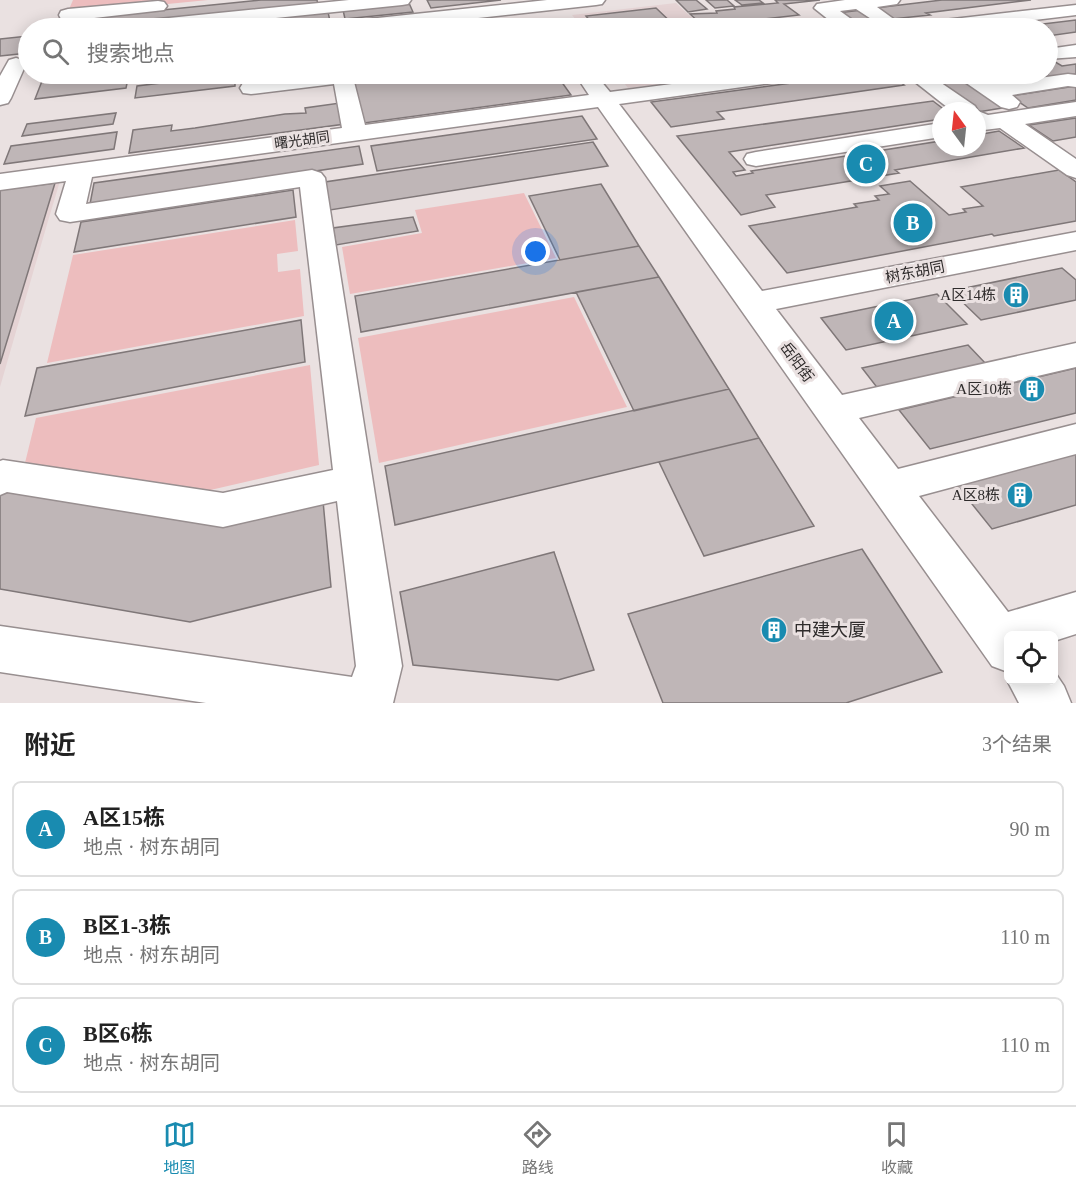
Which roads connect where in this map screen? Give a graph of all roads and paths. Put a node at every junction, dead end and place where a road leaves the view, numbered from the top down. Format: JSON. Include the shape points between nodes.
{"nodes":[{"id":1,"x":402,"y":0,"type":"edge"},
{"id":2,"x":421,"y":0,"type":"edge"},
{"id":3,"x":596,"y":0,"type":"edge"},
{"id":4,"x":891,"y":0,"type":"edge"},
{"id":5,"x":852,"y":3,"type":"edge"},
{"id":6,"x":175,"y":5,"type":"dead end"},
{"id":7,"x":333,"y":7,"type":"junction"},
{"id":8,"x":538,"y":9,"type":"edge"},
{"id":9,"x":1076,"y":10,"type":"edge"},
{"id":10,"x":68,"y":15,"type":"dead end"},
{"id":11,"x":272,"y":18,"type":"edge"},
{"id":12,"x":339,"y":18,"type":"edge"},
{"id":13,"x":429,"y":18,"type":"joint"},
{"id":14,"x":837,"y":18,"type":"edge"},
{"id":15,"x":879,"y":18,"type":"edge"},
{"id":16,"x":1010,"y":18,"type":"edge"},
{"id":17,"x":1076,"y":51,"type":"edge"},
{"id":18,"x":1058,"y":53,"type":"edge"},
{"id":19,"x":15,"y":64,"type":"edge"},
{"id":20,"x":1058,"y":81,"type":"edge"},
{"id":21,"x":1076,"y":81,"type":"edge"},
{"id":22,"x":279,"y":84,"type":"edge"},
{"id":23,"x":344,"y":84,"type":"edge"},
{"id":24,"x":627,"y":84,"type":"edge"},
{"id":25,"x":930,"y":84,"type":"edge"},
{"id":26,"x":981,"y":84,"type":"edge"},
{"id":27,"x":1040,"y":84,"type":"edge"},
{"id":28,"x":594,"y":86,"type":"edge"},
{"id":29,"x":251,"y":88,"type":"dead end"},
{"id":30,"x":992,"y":91,"type":"junction"},
{"id":31,"x":0,"y":99,"type":"edge"},
{"id":32,"x":957,"y":102,"type":"edge"},
{"id":33,"x":1076,"y":109,"type":"edge"},
{"id":34,"x":1030,"y":116,"type":"junction"},
{"id":35,"x":986,"y":119,"type":"edge"},
{"id":36,"x":986,"y":121,"type":"edge"},
{"id":37,"x":932,"y":131,"type":"edge"},
{"id":38,"x":355,"y":133,"type":"junction"},
{"id":39,"x":756,"y":159,"type":"dead end"},
{"id":40,"x":1076,"y":170,"type":"edge"},
{"id":41,"x":81,"y":171,"type":"junction"},
{"id":42,"x":0,"y":182,"type":"edge"},
{"id":43,"x":1076,"y":241,"type":"edge"},
{"id":44,"x":754,"y":303,"type":"junction"},
{"id":45,"x":1076,"y":355,"type":"edge"},
{"id":46,"x":833,"y":411,"type":"junction"},
{"id":47,"x":1076,"y":439,"type":"edge"},
{"id":48,"x":0,"y":479,"type":"edge"},
{"id":49,"x":354,"y":481,"type":"junction"},
{"id":50,"x":889,"y":488,"type":"junction"},
{"id":51,"x":1076,"y":614,"type":"edge"},
{"id":52,"x":1035,"y":631,"type":"edge"},
{"id":53,"x":1004,"y":644,"type":"edge"},
{"id":54,"x":0,"y":649,"type":"edge"},
{"id":55,"x":1034,"y":685,"type":"edge"},
{"id":56,"x":364,"y":703,"type":"edge"},
{"id":57,"x":369,"y":703,"type":"edge"},
{"id":58,"x":1047,"y":703,"type":"edge"}],
"edges":[{"from":1,"to":7,"type":"street"},
{"from":2,"to":13,"type":"street"},
{"from":3,"to":8,"type":"street"},
{"from":4,"to":5,"type":"street"},
{"from":5,"to":14,"type":"street","via":[[823,8]]},
{"from":5,"to":15,"type":"street"},
{"from":6,"to":10,"type":"street"},
{"from":7,"to":11,"type":"street"},
{"from":7,"to":12,"type":"street"},
{"from":8,"to":13,"type":"street"},
{"from":9,"to":16,"type":"street"},
{"from":17,"to":18,"type":"street"},
{"from":19,"to":31,"type":"street"},
{"from":20,"to":21,"type":"street"},
{"from":22,"to":29,"type":"street"},
{"from":23,"to":38,"type":"street"},
{"from":24,"to":28,"type":"street","name":"曙光胡同"},
{"from":25,"to":32,"type":"street"},
{"from":26,"to":30,"type":"street"},
{"from":27,"to":30,"type":"street"},
{"from":28,"to":38,"type":"street","name":"曙光胡同"},
{"from":28,"to":44,"type":"street","name":"岳阳街"},
{"from":30,"to":34,"type":"street"},
{"from":33,"to":34,"type":"street"},
{"from":34,"to":35,"type":"street"},
{"from":36,"to":40,"type":"street"},
{"from":37,"to":39,"type":"street"},
{"from":38,"to":41,"type":"street","name":"曙光胡同"},
{"from":41,"to":42,"type":"street","name":"曙光胡同"},
{"from":41,"to":49,"type":"street","via":[[70,214],[312,178]]},
{"from":43,"to":44,"type":"street","name":"树东胡同"},
{"from":44,"to":46,"type":"street","name":"岳阳街"},
{"from":45,"to":46,"type":"street"},
{"from":46,"to":50,"type":"street","name":"岳阳街"},
{"from":47,"to":50,"type":"street"},
{"from":48,"to":49,"type":"street","via":[[3,476],[223,510]]},
{"from":49,"to":57,"type":"street","via":[[379,666]]},
{"from":50,"to":53,"type":"street","name":"岳阳街"},
{"from":51,"to":52,"type":"street"},
{"from":54,"to":56,"type":"street"},
{"from":55,"to":58,"type":"street"}]}
